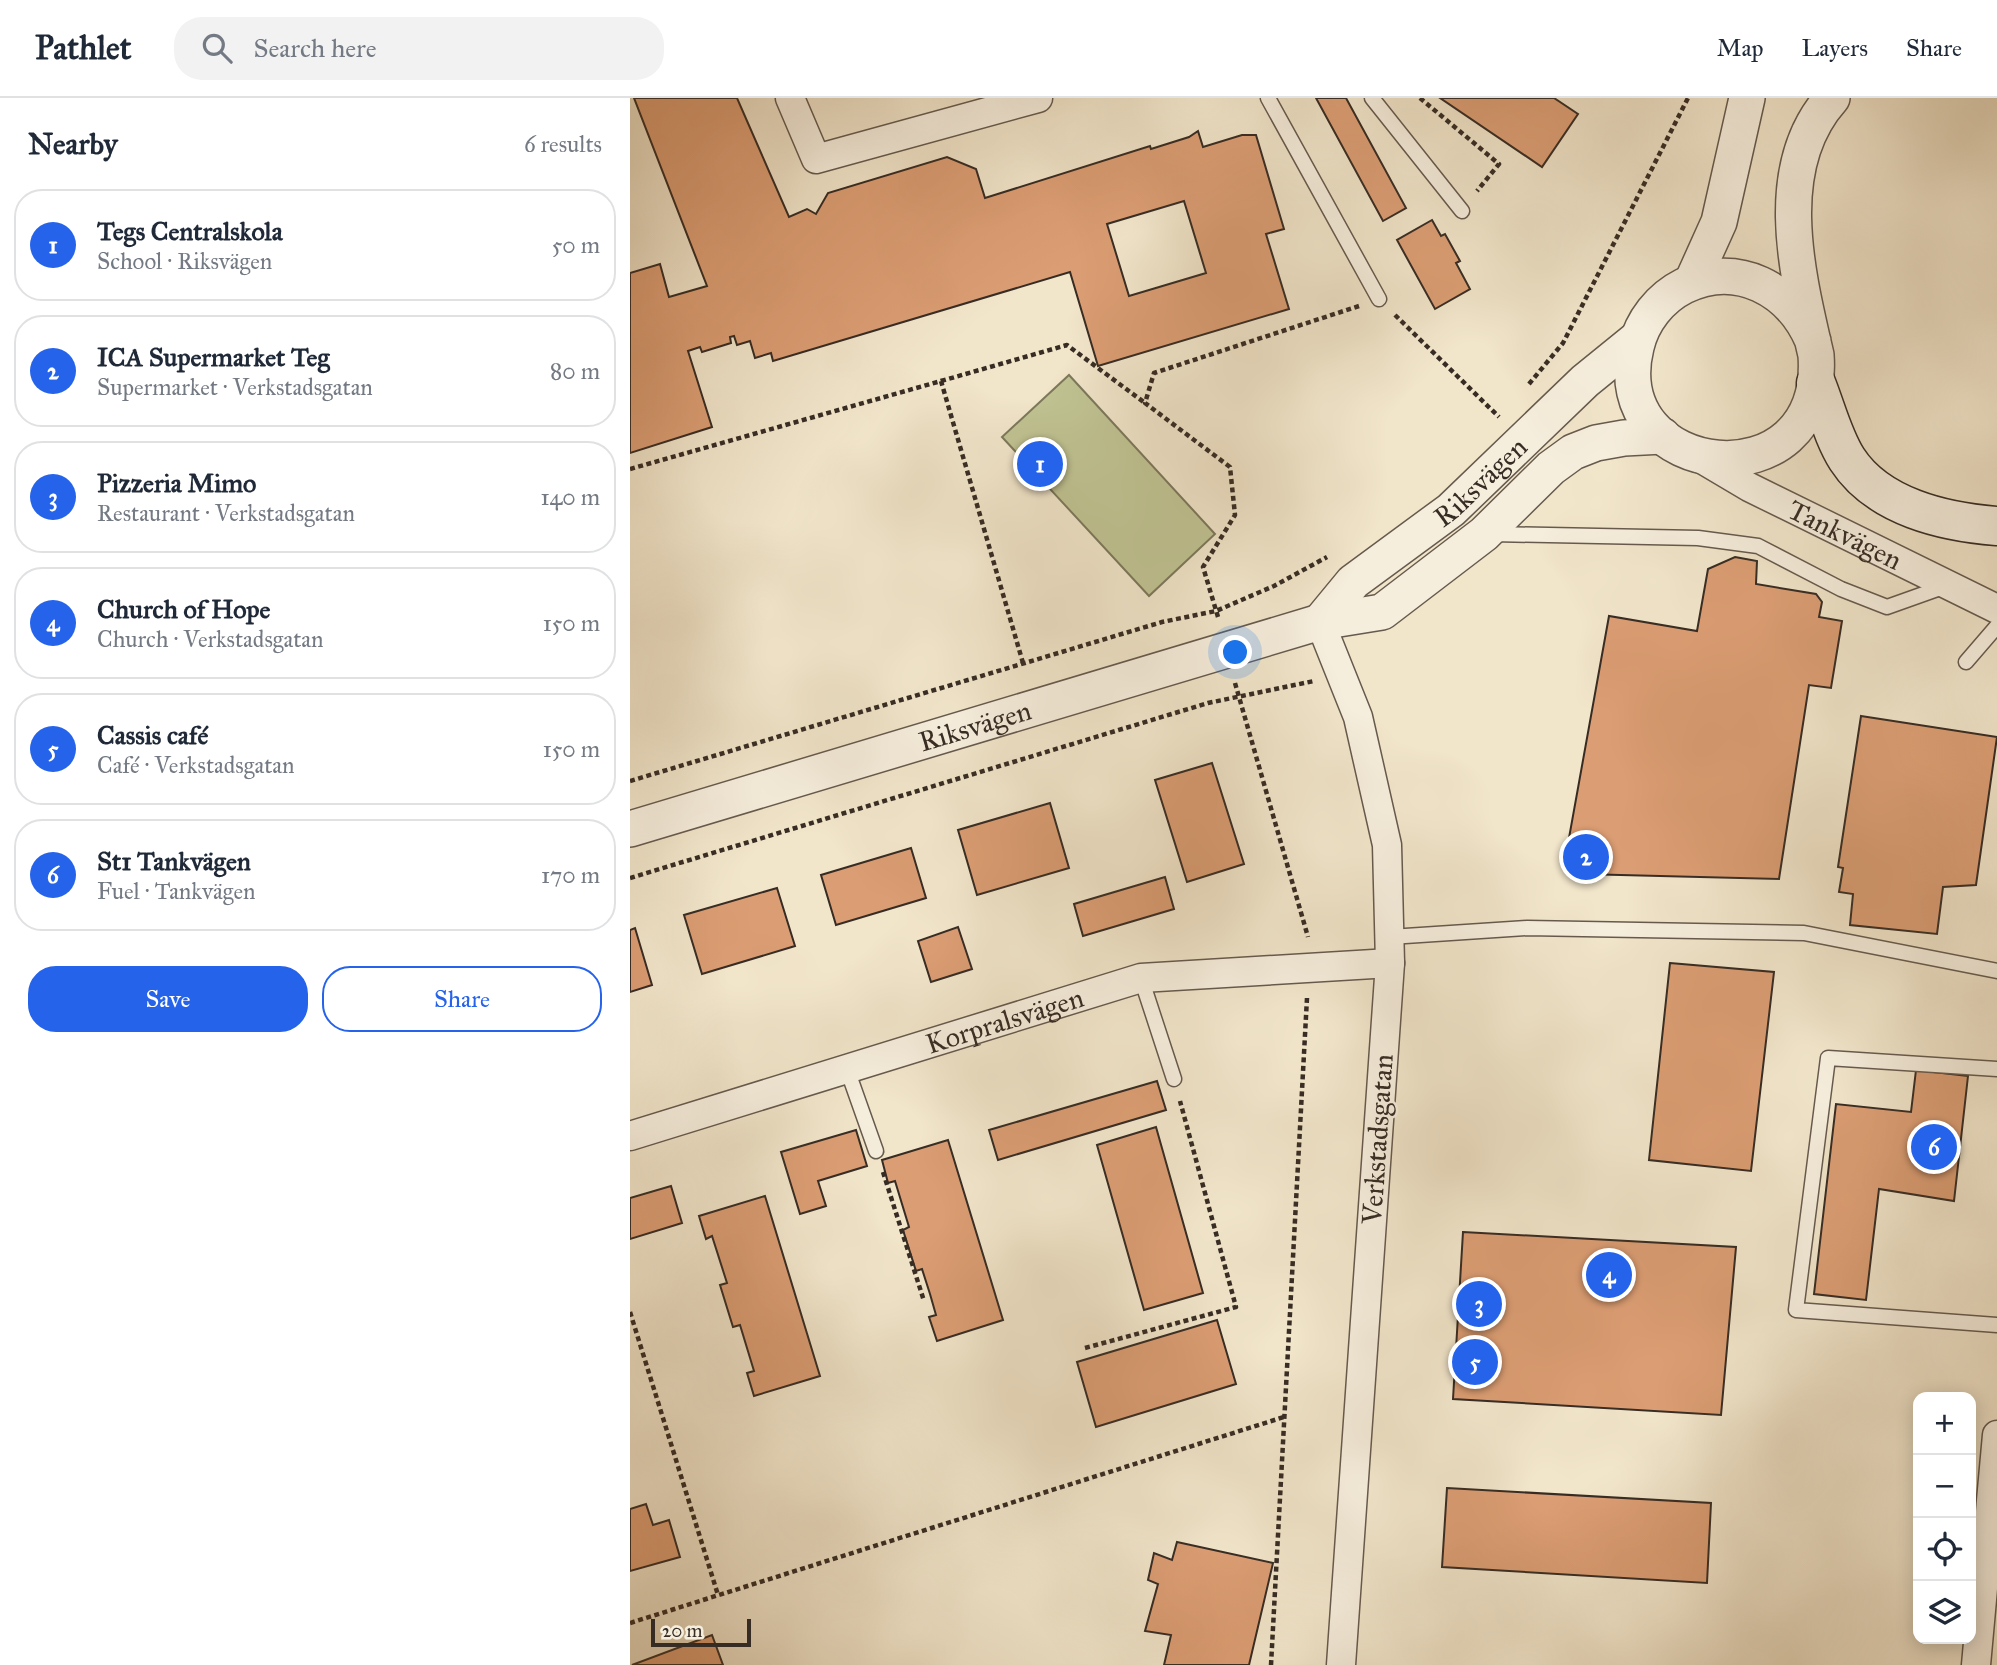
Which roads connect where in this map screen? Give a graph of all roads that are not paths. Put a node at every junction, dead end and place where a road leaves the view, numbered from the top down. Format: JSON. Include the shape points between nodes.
{"nodes":[{"id":1,"x":790,"y":98,"type":"edge"},
{"id":2,"x":1038,"y":98,"type":"edge"},
{"id":3,"x":1268,"y":98,"type":"edge"},
{"id":4,"x":1372,"y":98,"type":"edge"},
{"id":5,"x":1748,"y":98,"type":"edge"},
{"id":6,"x":1832,"y":98,"type":"edge"},
{"id":7,"x":1462,"y":211,"type":"road end"},
{"id":8,"x":1692,"y":282,"type":"junction"},
{"id":9,"x":1379,"y":299,"type":"road end"},
{"id":10,"x":1638,"y":338,"type":"junction"},
{"id":11,"x":1813,"y":341,"type":"junction"},
{"id":12,"x":1816,"y":383,"type":"junction"},
{"id":13,"x":1663,"y":436,"type":"junction"},
{"id":14,"x":1695,"y":455,"type":"junction"},
{"id":15,"x":1997,"y":526,"type":"edge"},
{"id":16,"x":1484,"y":534,"type":"junction"},
{"id":17,"x":1946,"y":586,"type":"junction"},
{"id":18,"x":1997,"y":609,"type":"edge"},
{"id":19,"x":1320,"y":622,"type":"junction"},
{"id":20,"x":1997,"y":626,"type":"edge"},
{"id":21,"x":1966,"y":662,"type":"dead end"},
{"id":22,"x":630,"y":829,"type":"edge"},
{"id":23,"x":1390,"y":950,"type":"junction"},
{"id":24,"x":1997,"y":971,"type":"edge"},
{"id":25,"x":1141,"y":978,"type":"junction"},
{"id":26,"x":847,"y":1069,"type":"junction"},
{"id":27,"x":1997,"y":1069,"type":"edge"},
{"id":28,"x":1174,"y":1080,"type":"road end"},
{"id":29,"x":630,"y":1136,"type":"edge"},
{"id":30,"x":876,"y":1151,"type":"road end"},
{"id":31,"x":1997,"y":1325,"type":"edge"},
{"id":32,"x":1997,"y":1435,"type":"edge"},
{"id":33,"x":1341,"y":1665,"type":"edge"},
{"id":34,"x":1976,"y":1665,"type":"edge"}],
"edges":[{"from":1,"to":2,"type":"street","via":[[816,159]]},
{"from":3,"to":9,"type":"lane"},
{"from":4,"to":7,"type":"lane"},
{"from":5,"to":8,"type":"street","via":[[1719,222]]},
{"from":6,"to":11,"type":"street","name":"Riksvägen","via":[[1815,117],[1803,144],[1794,200],[1795,252]]},
{"from":8,"to":10,"type":"street","name":"Riksvägen","via":[[1653,311]]},
{"from":8,"to":11,"type":"street","name":"Riksvägen","via":[[1729,276],[1765,286],[1795,308]]},
{"from":10,"to":13,"type":"street","name":"Riksvägen","via":[[1636,391],[1642,408]]},
{"from":10,"to":19,"type":"street","name":"Riksvägen","via":[[1584,381],[1451,510],[1353,582]]},
{"from":11,"to":12,"type":"street","name":"Riksvägen"},
{"from":12,"to":14,"type":"street","name":"Riksvägen","via":[[1808,408],[1793,430],[1773,447],[1731,460]]},
{"from":12,"to":15,"type":"main road","via":[[1847,459],[1867,481],[1889,498],[1923,512]]},
{"from":13,"to":14,"type":"street","name":"Riksvägen"},
{"from":13,"to":16,"type":"street","name":"Riksvägen","via":[[1624,438],[1573,452]]},
{"from":14,"to":17,"type":"street","name":"Tankvägen"},
{"from":16,"to":17,"type":"lane","via":[[1699,538],[1758,546],[1887,607]]},
{"from":16,"to":19,"type":"street","name":"Riksvägen","via":[[1382,612]]},
{"from":17,"to":18,"type":"street","name":"Tankvägen"},
{"from":19,"to":22,"type":"street","name":"Riksvägen"},
{"from":19,"to":23,"type":"street","name":"Verkstadsgatan","via":[[1358,717],[1387,845]]},
{"from":20,"to":21,"type":"lane"},
{"from":23,"to":24,"type":"lane","via":[[1527,928],[1804,933]]},
{"from":23,"to":25,"type":"street","name":"Korpralsvägen","via":[[1308,967]]},
{"from":23,"to":33,"type":"street","name":"Verkstadsgatan"},
{"from":25,"to":26,"type":"street","name":"Korpralsvägen"},
{"from":25,"to":28,"type":"lane"},
{"from":26,"to":29,"type":"street","name":"Korpralsvägen"},
{"from":26,"to":30,"type":"lane"},
{"from":27,"to":31,"type":"lane","via":[[1828,1058],[1796,1310]]},
{"from":32,"to":34,"type":"street"}]}
